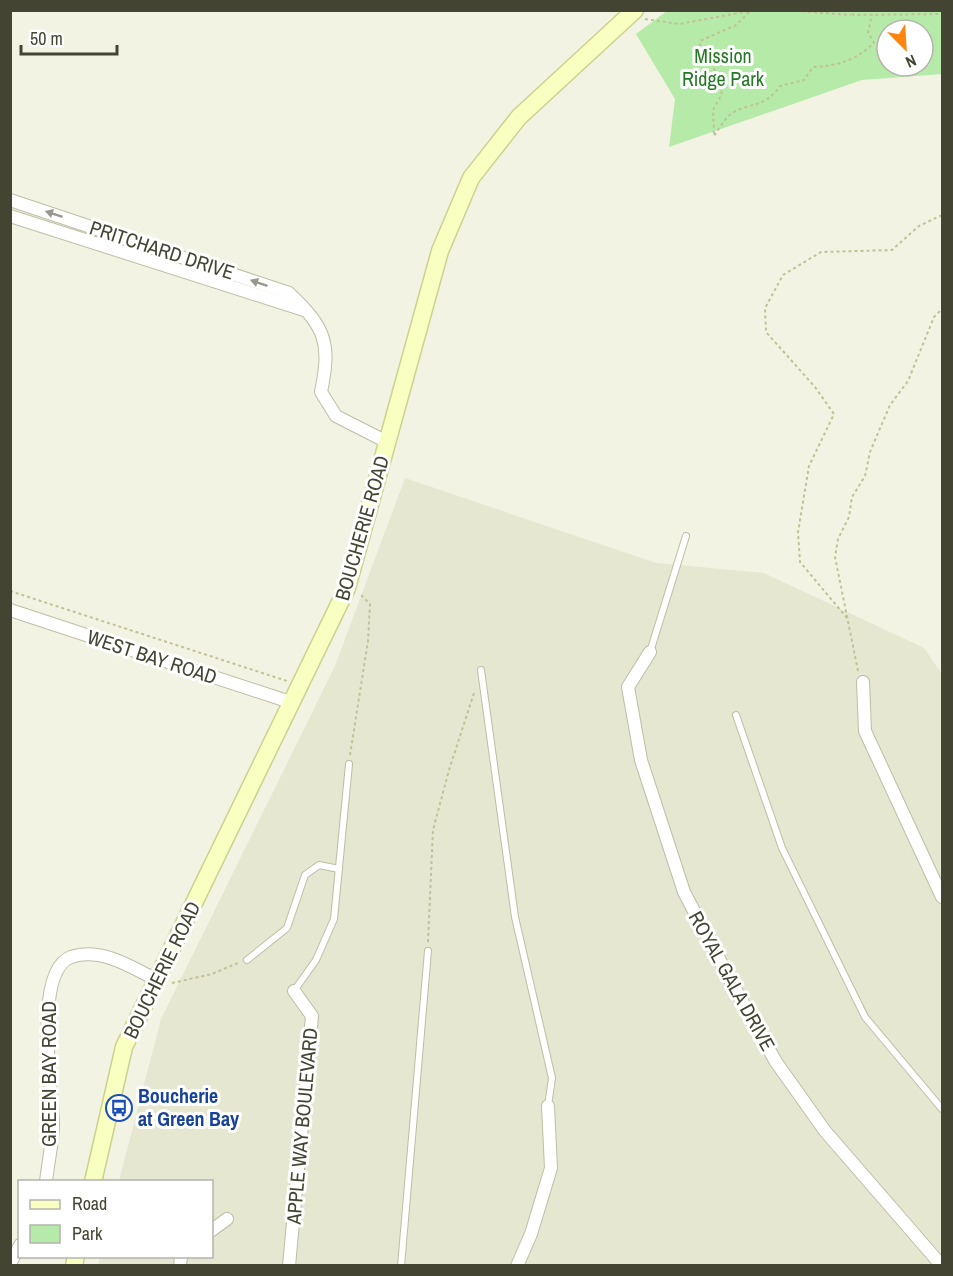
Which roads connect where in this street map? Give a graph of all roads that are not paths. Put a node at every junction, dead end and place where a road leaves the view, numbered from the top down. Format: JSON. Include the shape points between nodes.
{"nodes":[{"id":1,"x":632,"y":13,"type":"edge"},
{"id":2,"x":10,"y":200,"type":"edge"},
{"id":3,"x":10,"y":216,"type":"edge"},
{"id":4,"x":308,"y":311,"type":"junction"},
{"id":5,"x":387,"y":442,"type":"junction"},
{"id":6,"x":686,"y":536,"type":"dead end"},
{"id":7,"x":10,"y":610,"type":"edge"},
{"id":8,"x":650,"y":652,"type":"joint"},
{"id":9,"x":481,"y":670,"type":"dead end"},
{"id":10,"x":862,"y":682,"type":"road end"},
{"id":11,"x":293,"y":703,"type":"junction"},
{"id":12,"x":736,"y":715,"type":"dead end"},
{"id":13,"x":349,"y":764,"type":"road end"},
{"id":14,"x":339,"y":869,"type":"junction"},
{"id":15,"x":942,"y":897,"type":"edge"},
{"id":16,"x":428,"y":951,"type":"road end"},
{"id":17,"x":246,"y":960,"type":"road end"},
{"id":18,"x":157,"y":980,"type":"junction"},
{"id":19,"x":294,"y":991,"type":"joint"},
{"id":20,"x":548,"y":1106,"type":"joint"},
{"id":21,"x":942,"y":1109,"type":"edge"},
{"id":22,"x":46,"y":1180,"type":"edge"},
{"id":23,"x":93,"y":1180,"type":"edge"},
{"id":24,"x":227,"y":1219,"type":"dead end"},
{"id":25,"x":213,"y":1229,"type":"edge"},
{"id":26,"x":18,"y":1250,"type":"edge"},
{"id":27,"x":12,"y":1264,"type":"edge"},
{"id":28,"x":289,"y":1266,"type":"edge"},
{"id":29,"x":401,"y":1266,"type":"edge"},
{"id":30,"x":517,"y":1266,"type":"edge"},
{"id":31,"x":942,"y":1266,"type":"edge"}],
"edges":[{"from":1,"to":5,"type":"main road","name":"BOUCHERIE ROAD","via":[[519,117],[471,178],[440,251]]},
{"from":4,"to":2,"type":"street","name":"PRITCHARD DRIVE","one_way":true,"via":[[289,293]]},
{"from":3,"to":4,"type":"street","name":"PRITCHARD DRIVE"},
{"from":4,"to":5,"type":"street","name":"PRITCHARD DRIVE","via":[[324,336],[327,364],[321,392],[336,417]]},
{"from":5,"to":11,"type":"main road","name":"BOUCHERIE ROAD","via":[[347,588]]},
{"from":6,"to":8,"type":"lane"},
{"from":7,"to":11,"type":"street","name":"WEST BAY ROAD"},
{"from":8,"to":31,"type":"street","name":"ROYAL GALA DRIVE","via":[[628,687],[641,760],[684,892],[776,1062],[825,1131]]},
{"from":9,"to":20,"type":"lane","via":[[515,917],[552,1078]]},
{"from":10,"to":15,"type":"street","via":[[865,731]]},
{"from":11,"to":18,"type":"main road","name":"BOUCHERIE ROAD"},
{"from":12,"to":21,"type":"lane","via":[[782,848],[865,1017]]},
{"from":13,"to":14,"type":"lane"},
{"from":14,"to":17,"type":"lane","via":[[319,865],[305,875],[287,928]]},
{"from":14,"to":19,"type":"lane","via":[[334,919],[316,960]]},
{"from":16,"to":29,"type":"lane"},
{"from":18,"to":22,"type":"street","name":"GREEN BAY ROAD","via":[[105,956],[91,954],[69,958],[57,969],[49,994],[53,1125]]},
{"from":18,"to":23,"type":"main road","name":"BOUCHERIE ROAD","via":[[124,1047]]},
{"from":19,"to":28,"type":"street","name":"APPLE WAY BOULEVARD","via":[[312,1016]]},
{"from":20,"to":30,"type":"street","via":[[551,1168]]},
{"from":24,"to":25,"type":"street"},
{"from":26,"to":27,"type":"street"}]}
